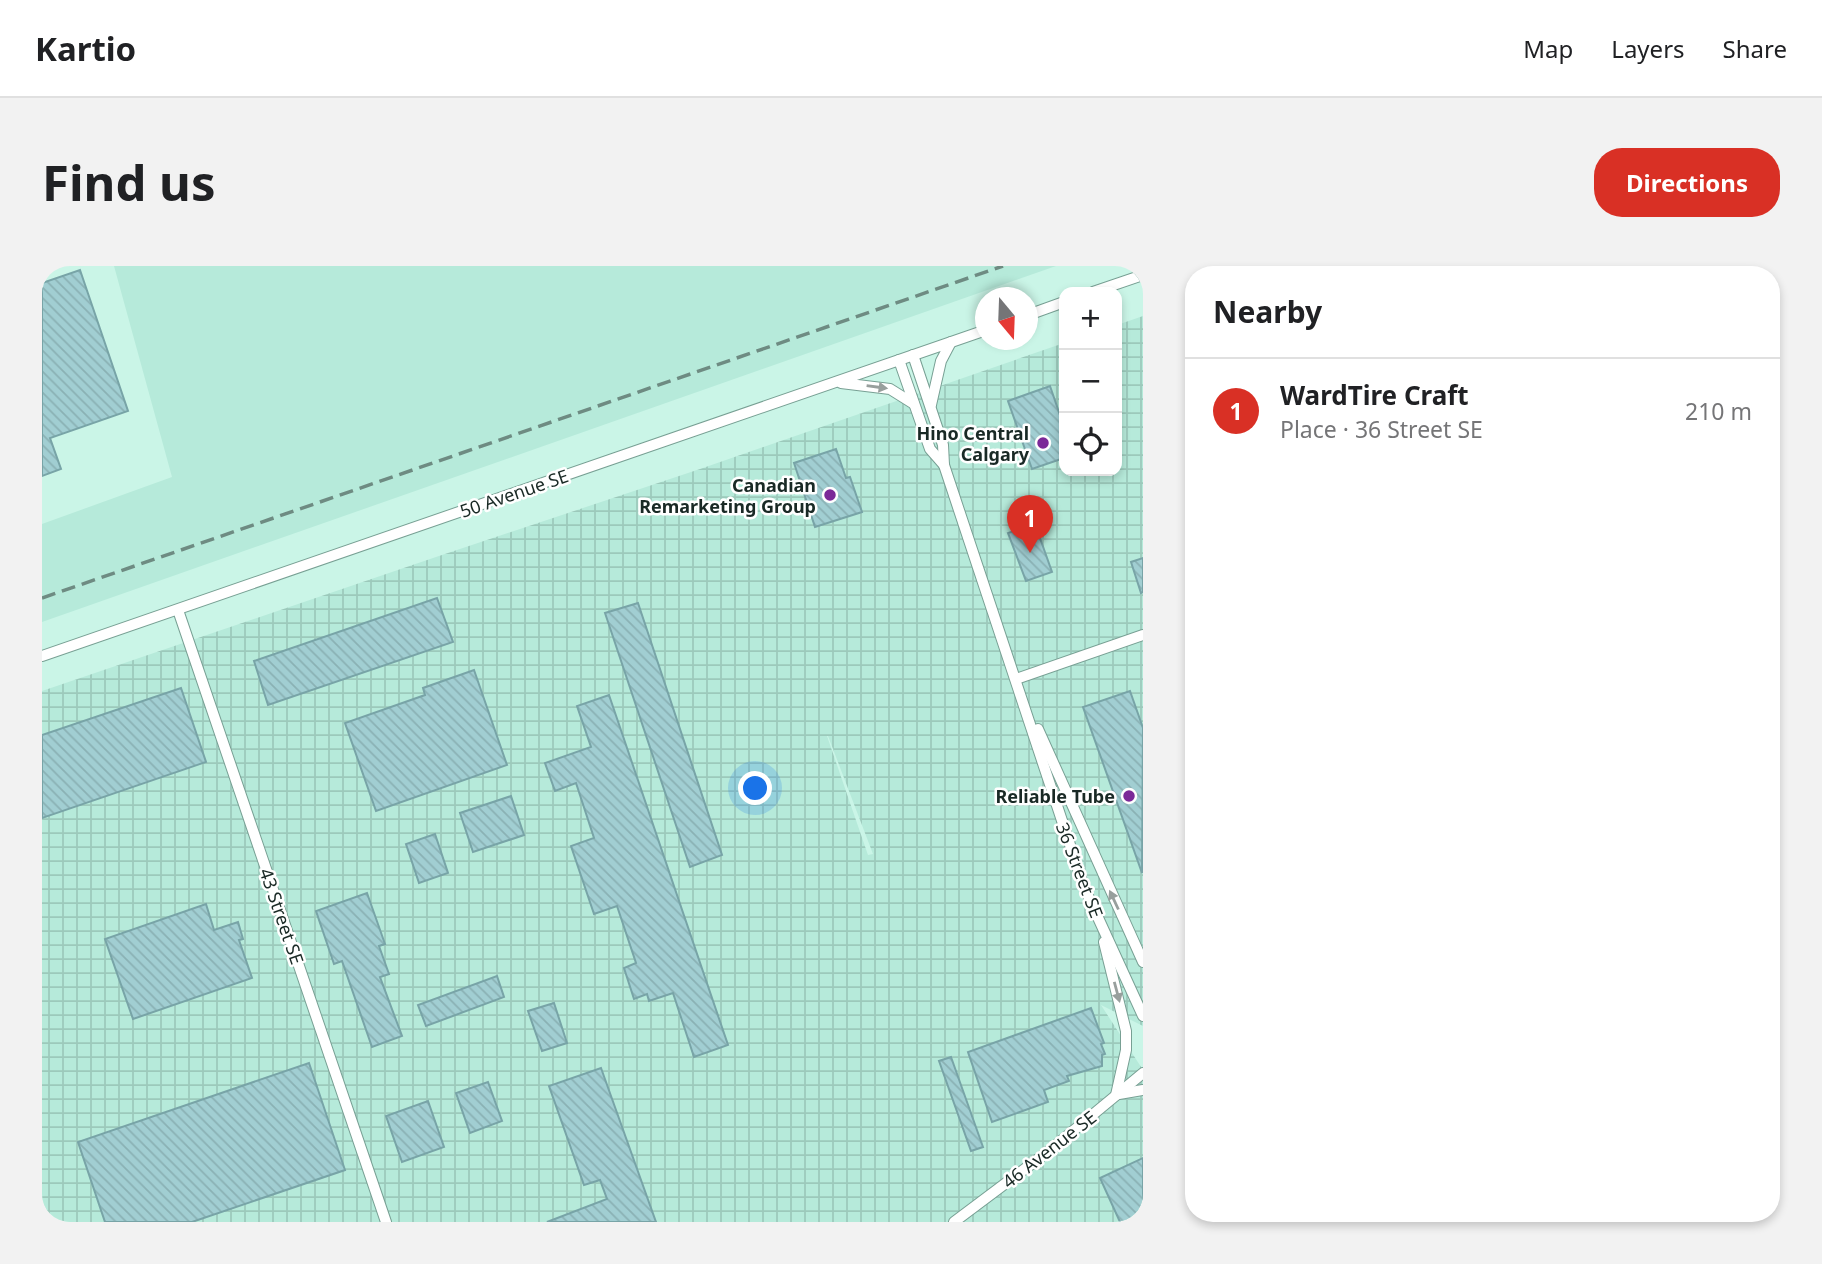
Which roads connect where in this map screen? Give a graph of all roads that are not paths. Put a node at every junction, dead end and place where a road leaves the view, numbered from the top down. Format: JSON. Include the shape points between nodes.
{"nodes":[{"id":1,"x":1143,"y":275,"type":"edge"},
{"id":2,"x":1108,"y":287,"type":"edge"},
{"id":3,"x":1059,"y":304,"type":"edge"},
{"id":4,"x":1038,"y":311,"type":"edge"},
{"id":5,"x":975,"y":334,"type":"edge"},
{"id":6,"x":951,"y":342,"type":"junction"},
{"id":7,"x":913,"y":355,"type":"junction"},
{"id":8,"x":899,"y":360,"type":"junction"},
{"id":9,"x":834,"y":382,"type":"junction"},
{"id":10,"x":915,"y":405,"type":"junction"},
{"id":11,"x":930,"y":408,"type":"junction"},
{"id":12,"x":944,"y":465,"type":"junction"},
{"id":13,"x":178,"y":610,"type":"junction"},
{"id":14,"x":1143,"y":635,"type":"edge"},
{"id":15,"x":42,"y":656,"type":"edge"},
{"id":16,"x":1016,"y":679,"type":"junction"},
{"id":17,"x":1102,"y":926,"type":"junction"},
{"id":18,"x":1143,"y":962,"type":"edge"},
{"id":19,"x":1143,"y":1016,"type":"edge"},
{"id":20,"x":1143,"y":1073,"type":"edge"},
{"id":21,"x":1143,"y":1090,"type":"edge"},
{"id":22,"x":1116,"y":1095,"type":"junction"},
{"id":23,"x":386,"y":1222,"type":"edge"},
{"id":24,"x":954,"y":1222,"type":"edge"}],
"edges":[{"from":1,"to":2,"type":"street"},
{"from":3,"to":4,"type":"street"},
{"from":5,"to":6,"type":"street","name":"50 Avenue SE"},
{"from":6,"to":7,"type":"street","name":"50 Avenue SE"},
{"from":6,"to":11,"type":"street","via":[[941,361]]},
{"from":7,"to":8,"type":"street","name":"50 Avenue SE"},
{"from":7,"to":11,"type":"street","name":"36 Street SE"},
{"from":8,"to":9,"type":"street","name":"50 Avenue SE"},
{"from":8,"to":10,"type":"street","name":"36 Street SE"},
{"from":9,"to":10,"type":"street","one_way":true,"via":[[890,389]]},
{"from":9,"to":13,"type":"street","name":"50 Avenue SE"},
{"from":10,"to":12,"type":"street","name":"36 Street SE","via":[[930,449]]},
{"from":11,"to":12,"type":"street","name":"36 Street SE","via":[[943,445]]},
{"from":12,"to":16,"type":"street","name":"36 Street SE"},
{"from":13,"to":15,"type":"street","name":"50 Avenue SE"},
{"from":13,"to":23,"type":"street","name":"43 Street SE"},
{"from":14,"to":16,"type":"street"},
{"from":16,"to":17,"type":"street","name":"36 Street SE","via":[[1084,887]]},
{"from":18,"to":16,"type":"street","name":"36 Street SE","one_way":true},
{"from":17,"to":19,"type":"street","name":"36 Street SE"},
{"from":17,"to":22,"type":"street","one_way":true,"via":[[1126,1031]]},
{"from":20,"to":22,"type":"street","name":"46 Avenue SE"},
{"from":21,"to":22,"type":"street"},
{"from":22,"to":24,"type":"street","name":"46 Avenue SE"}]}
